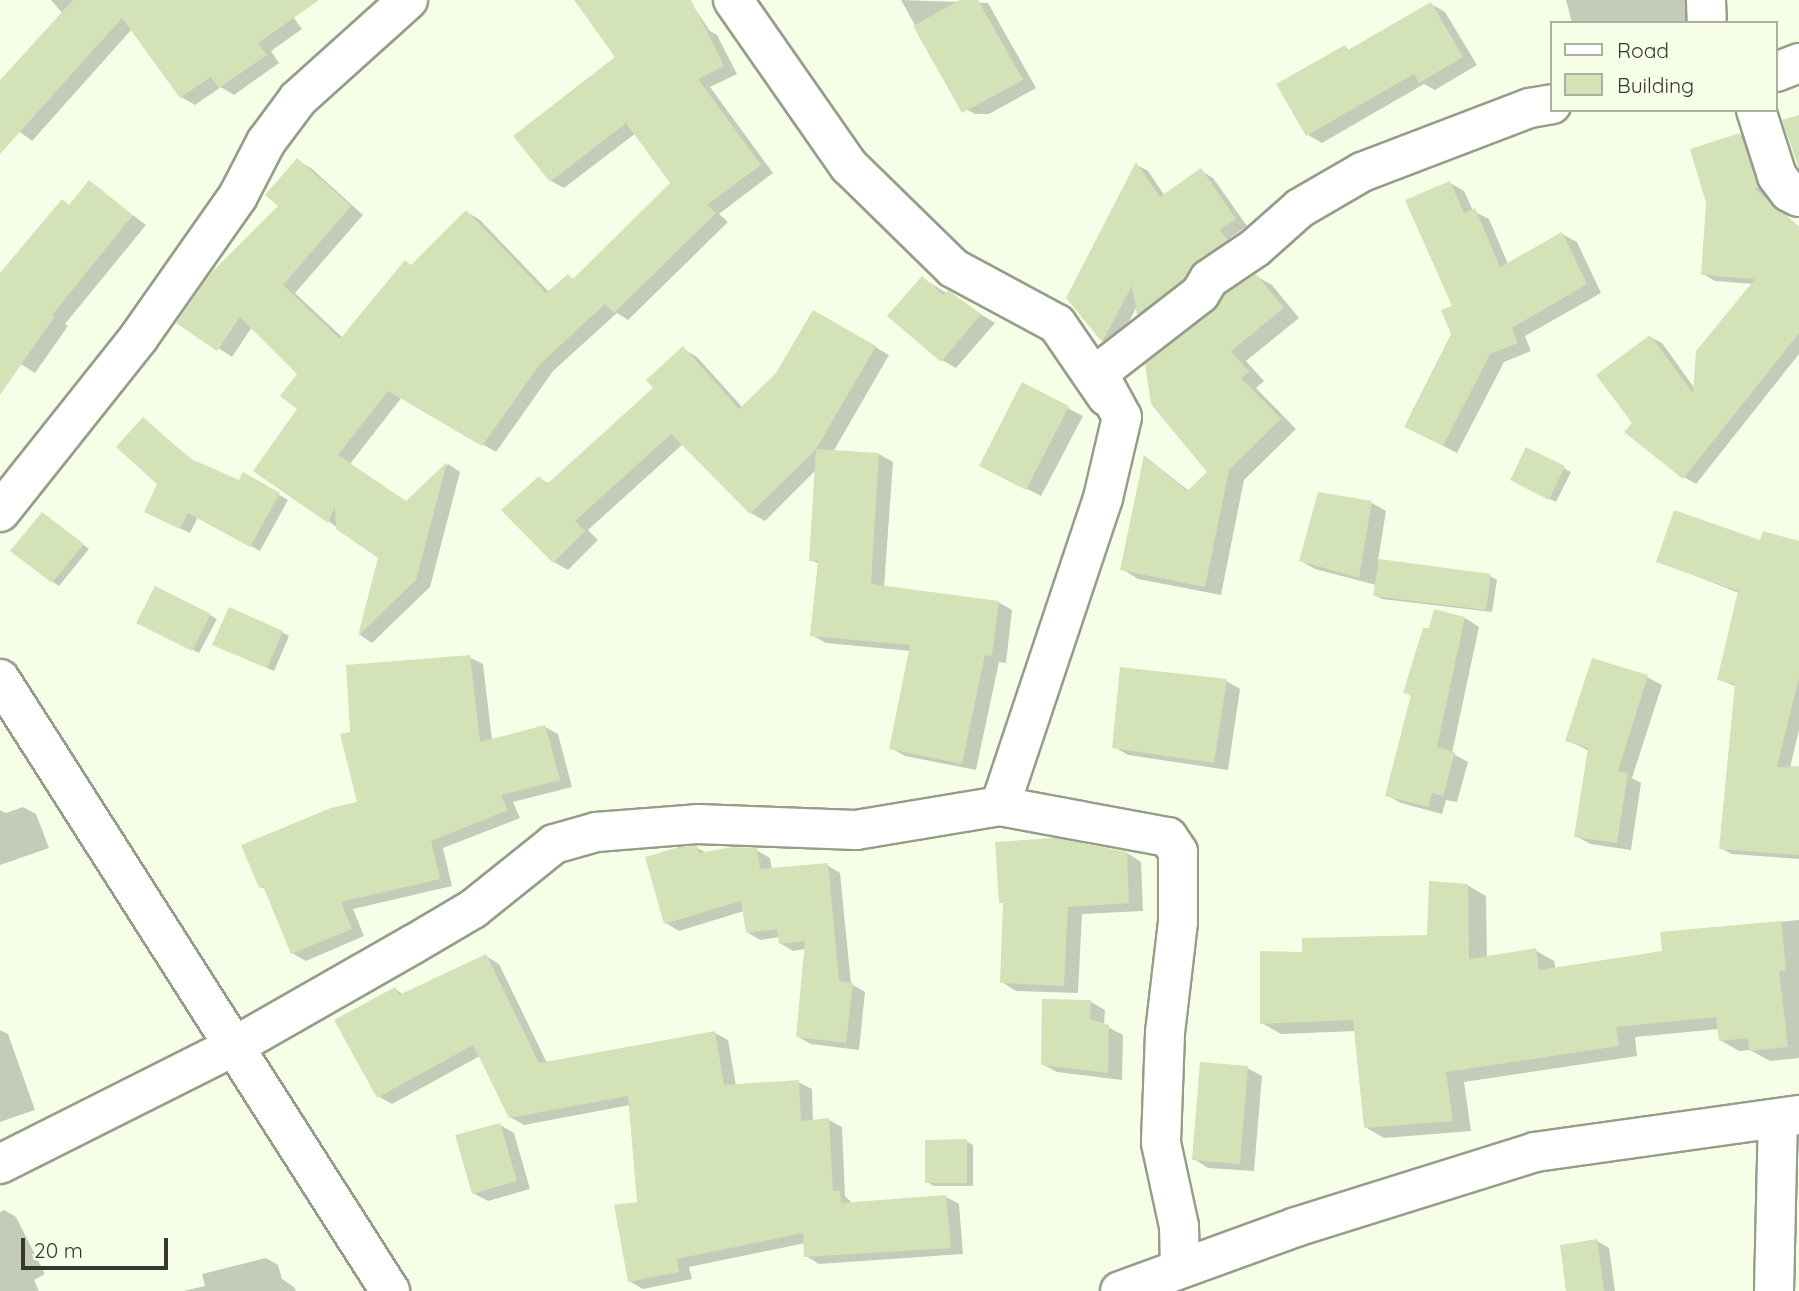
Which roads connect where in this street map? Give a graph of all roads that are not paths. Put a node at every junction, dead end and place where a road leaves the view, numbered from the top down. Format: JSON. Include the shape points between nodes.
{"nodes":[{"id":1,"x":408,"y":0,"type":"edge"},
{"id":2,"x":733,"y":0,"type":"edge"},
{"id":3,"x":1706,"y":0,"type":"edge"},
{"id":4,"x":1707,"y":21,"type":"edge"},
{"id":5,"x":1799,"y":63,"type":"edge"},
{"id":6,"x":1778,"y":71,"type":"edge"},
{"id":7,"x":1550,"y":105,"type":"edge"},
{"id":8,"x":1757,"y":112,"type":"edge"},
{"id":9,"x":1799,"y":197,"type":"edge"},
{"id":10,"x":1122,"y":417,"type":"junction"},
{"id":11,"x":0,"y":512,"type":"edge"},
{"id":12,"x":0,"y":680,"type":"edge"},
{"id":13,"x":1000,"y":806,"type":"junction"},
{"id":14,"x":233,"y":1047,"type":"junction"},
{"id":15,"x":1788,"y":1117,"type":"edge"},
{"id":16,"x":0,"y":1164,"type":"edge"},
{"id":17,"x":1180,"y":1268,"type":"junction"},
{"id":18,"x":390,"y":1291,"type":"edge"},
{"id":19,"x":1120,"y":1291,"type":"edge"},
{"id":20,"x":1774,"y":1291,"type":"edge"}],
"edges":[{"from":1,"to":11,"type":"street","via":[[298,99],[266,142],[238,196],[139,337]]},
{"from":2,"to":10,"type":"street","via":[[849,166],[953,268],[1057,324]]},
{"from":3,"to":4,"type":"street"},
{"from":5,"to":6,"type":"street"},
{"from":7,"to":10,"type":"street","via":[[1362,172],[1300,208],[1098,373]]},
{"from":8,"to":9,"type":"street","via":[[1777,176]]},
{"from":10,"to":13,"type":"street","via":[[1103,498]]},
{"from":12,"to":14,"type":"street"},
{"from":13,"to":14,"type":"street","via":[[856,830],[697,824],[596,832],[554,844],[473,909]]},
{"from":13,"to":17,"type":"street","via":[[1168,837],[1178,852],[1178,922],[1165,1033],[1161,1143],[1179,1226]]},
{"from":14,"to":16,"type":"street"},
{"from":14,"to":18,"type":"street"},
{"from":15,"to":17,"type":"street","via":[[1535,1152]]},
{"from":15,"to":20,"type":"street"},
{"from":17,"to":19,"type":"street"}]}
